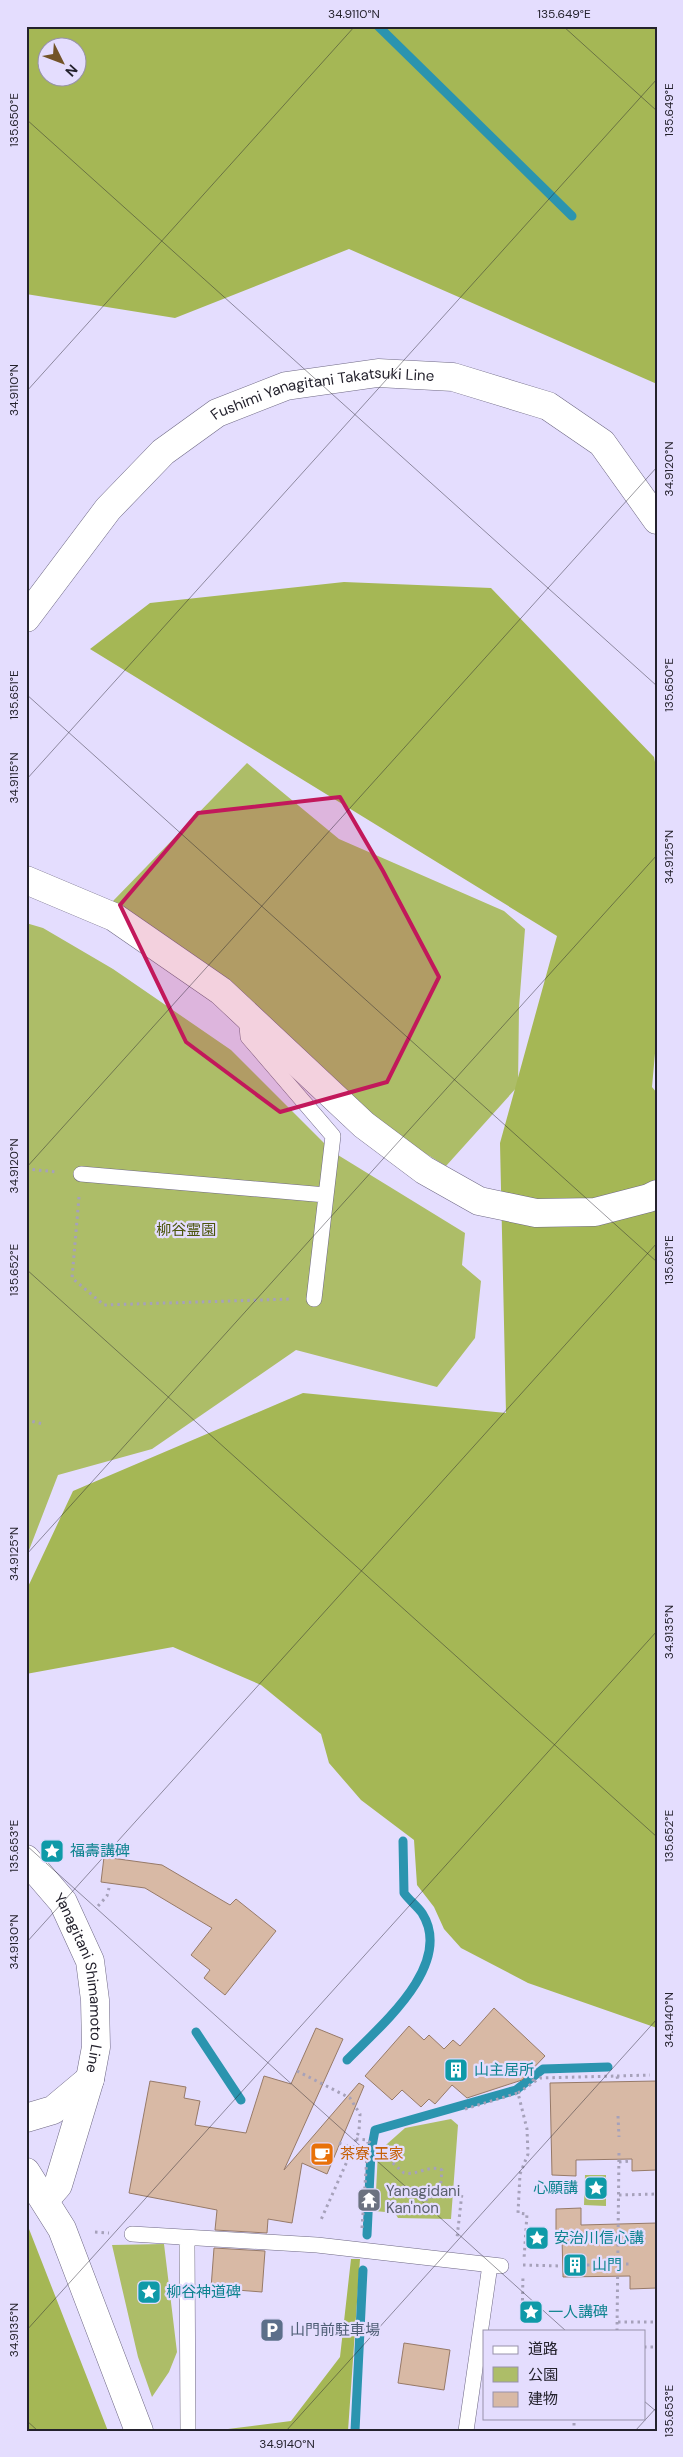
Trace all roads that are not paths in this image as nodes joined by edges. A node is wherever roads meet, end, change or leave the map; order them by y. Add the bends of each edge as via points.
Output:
1 (657, 520) edge
2 (26, 618) edge
3 (26, 880) edge
4 (246, 1015) junction
5 (81, 1174) road end
6 (657, 1194) edge
7 (326, 1195) junction
8 (314, 1299) road end
9 (26, 1860) edge
10 (90, 2080) junction
11 (26, 2118) edge
12 (26, 2172) edge
13 (46, 2200) junction
14 (132, 2234) dead end
15 (187, 2245) dead end
16 (484, 2330) edge
17 (483, 2337) edge
18 (139, 2431) edge
19 (188, 2431) edge
20 (466, 2431) edge

1 - 2 main road, Fushimi Yanagitani Takatsuki Line via 602,443 548,406 452,377 378,373 286,386 217,413 163,452 108,509
3 - 4 main road via 114,917 220,991
4 - 6 main road via 364,1124 424,1170 479,1201 536,1213 595,1212
4 - 7 lane via 248,1037 333,1136
5 - 7 lane
7 - 8 lane
9 - 10 main road, Yanagitani Shimamoto Line via 63,1902 90,1962 96,2047
10 - 11 main road via 53,2110
10 - 13 main road, Yanagitani Shimamoto Line via 58,2185
12 - 13 main road
13 - 18 main road via 62,2229
14 - 16 lane via 317,2245 496,2265
15 - 19 lane
17 - 20 lane

